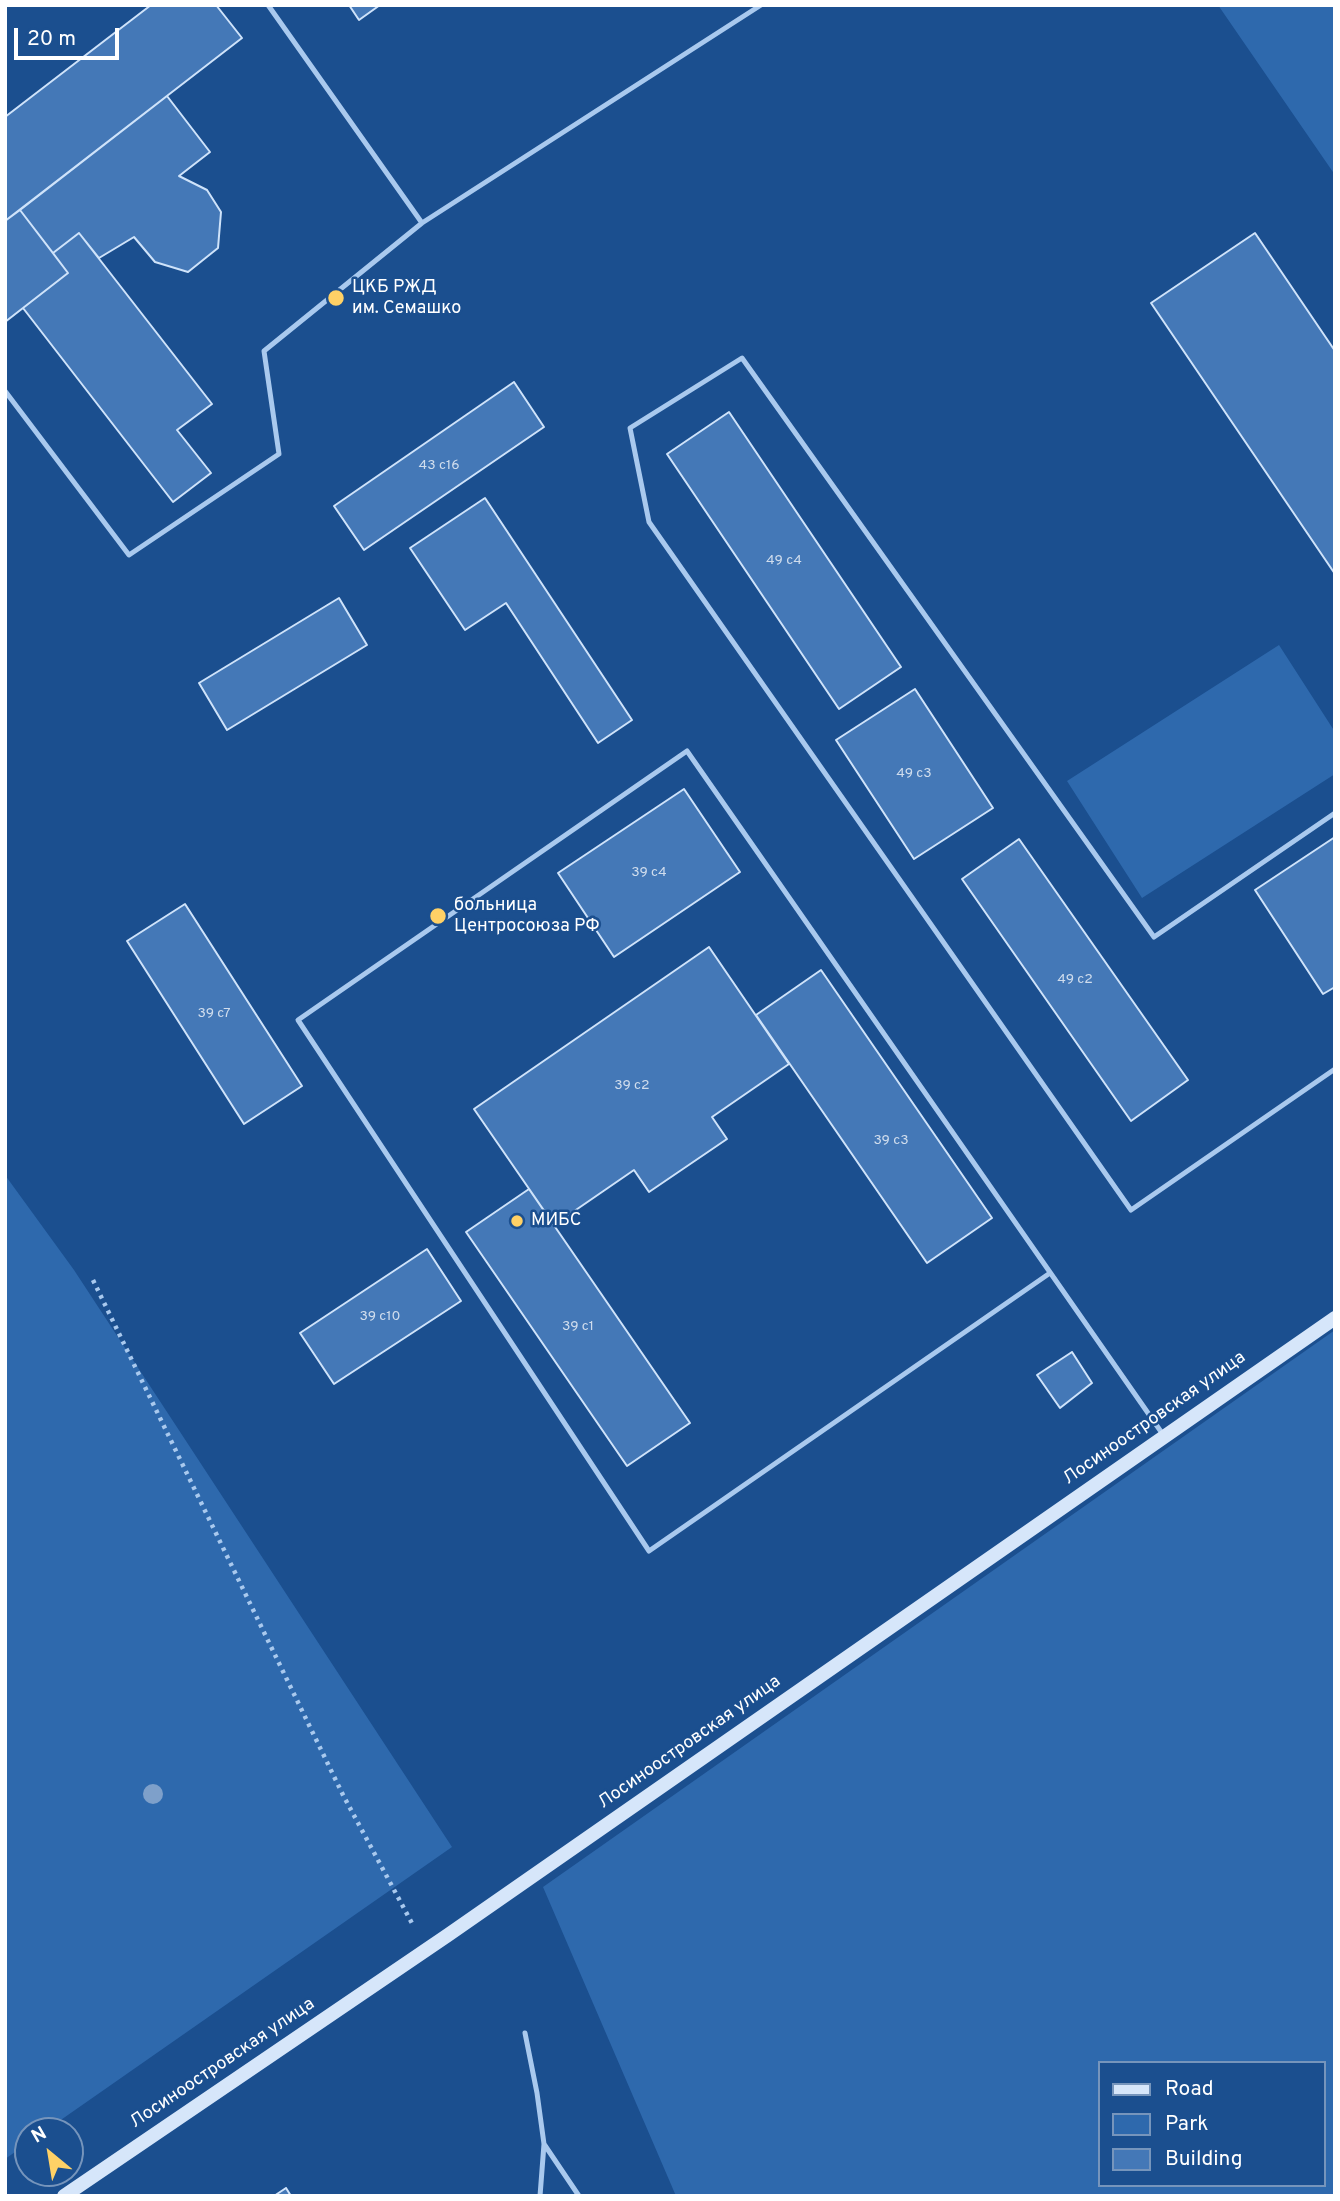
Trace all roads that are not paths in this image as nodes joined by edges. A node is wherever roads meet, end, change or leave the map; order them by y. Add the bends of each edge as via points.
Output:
1 (268, 5) edge
2 (761, 5) edge
3 (422, 223) junction
4 (5, 391) edge
5 (1335, 813) edge
6 (1335, 1069) edge
7 (1050, 1273) junction
8 (1335, 1318) edge
9 (1164, 1436) junction
10 (525, 2034) dead end
11 (544, 2144) junction
12 (64, 2196) edge
13 (540, 2196) edge
14 (579, 2196) edge

1 - 3 lane
2 - 3 lane
3 - 4 lane via 264,351 279,454 129,555
5 - 6 lane via 1154,937 742,358 630,428 649,522 1131,1210
7 - 7 lane via 687,751 298,1020 649,1551
7 - 9 lane
8 - 9 street, Лосиноостровская улица
9 - 12 street, Лосиноостровская улица
10 - 11 lane
11 - 13 lane
11 - 14 lane

